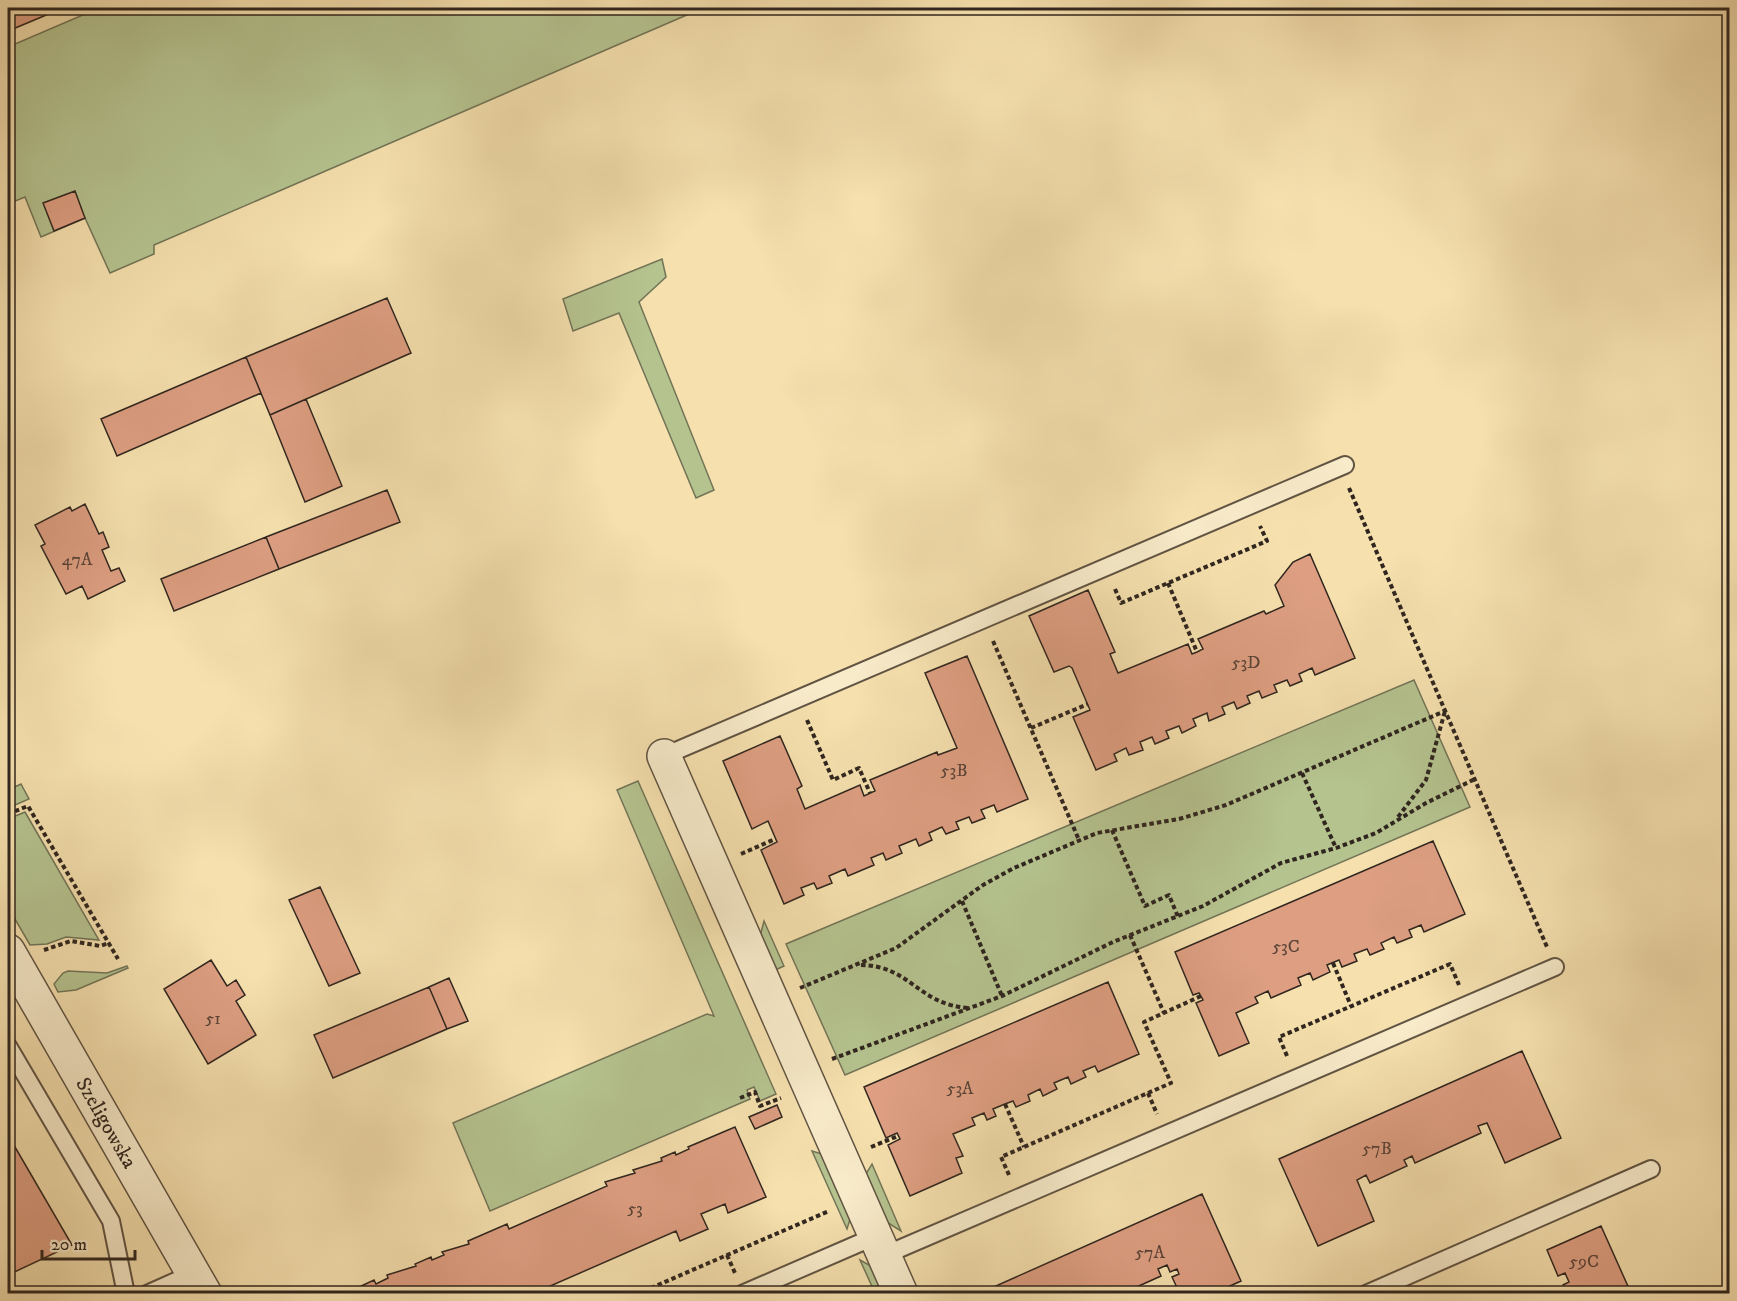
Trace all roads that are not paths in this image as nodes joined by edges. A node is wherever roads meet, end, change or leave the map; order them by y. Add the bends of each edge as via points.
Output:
1 (1343, 466) road end
2 (664, 756) joint
3 (21, 951) edge
4 (1555, 967) road end
5 (8, 1046) edge
6 (1651, 1169) dead end
7 (880, 1246) junction
8 (199, 1283) edge
9 (126, 1293) edge
10 (147, 1293) edge
11 (742, 1293) edge
12 (901, 1293) edge
13 (1366, 1293) edge

1 - 2 lane
2 - 7 street
3 - 8 street, Szeligowska
4 - 7 lane
5 - 9 lane via 111,1221
6 - 13 lane
7 - 11 lane
7 - 12 street
8 - 10 lane

